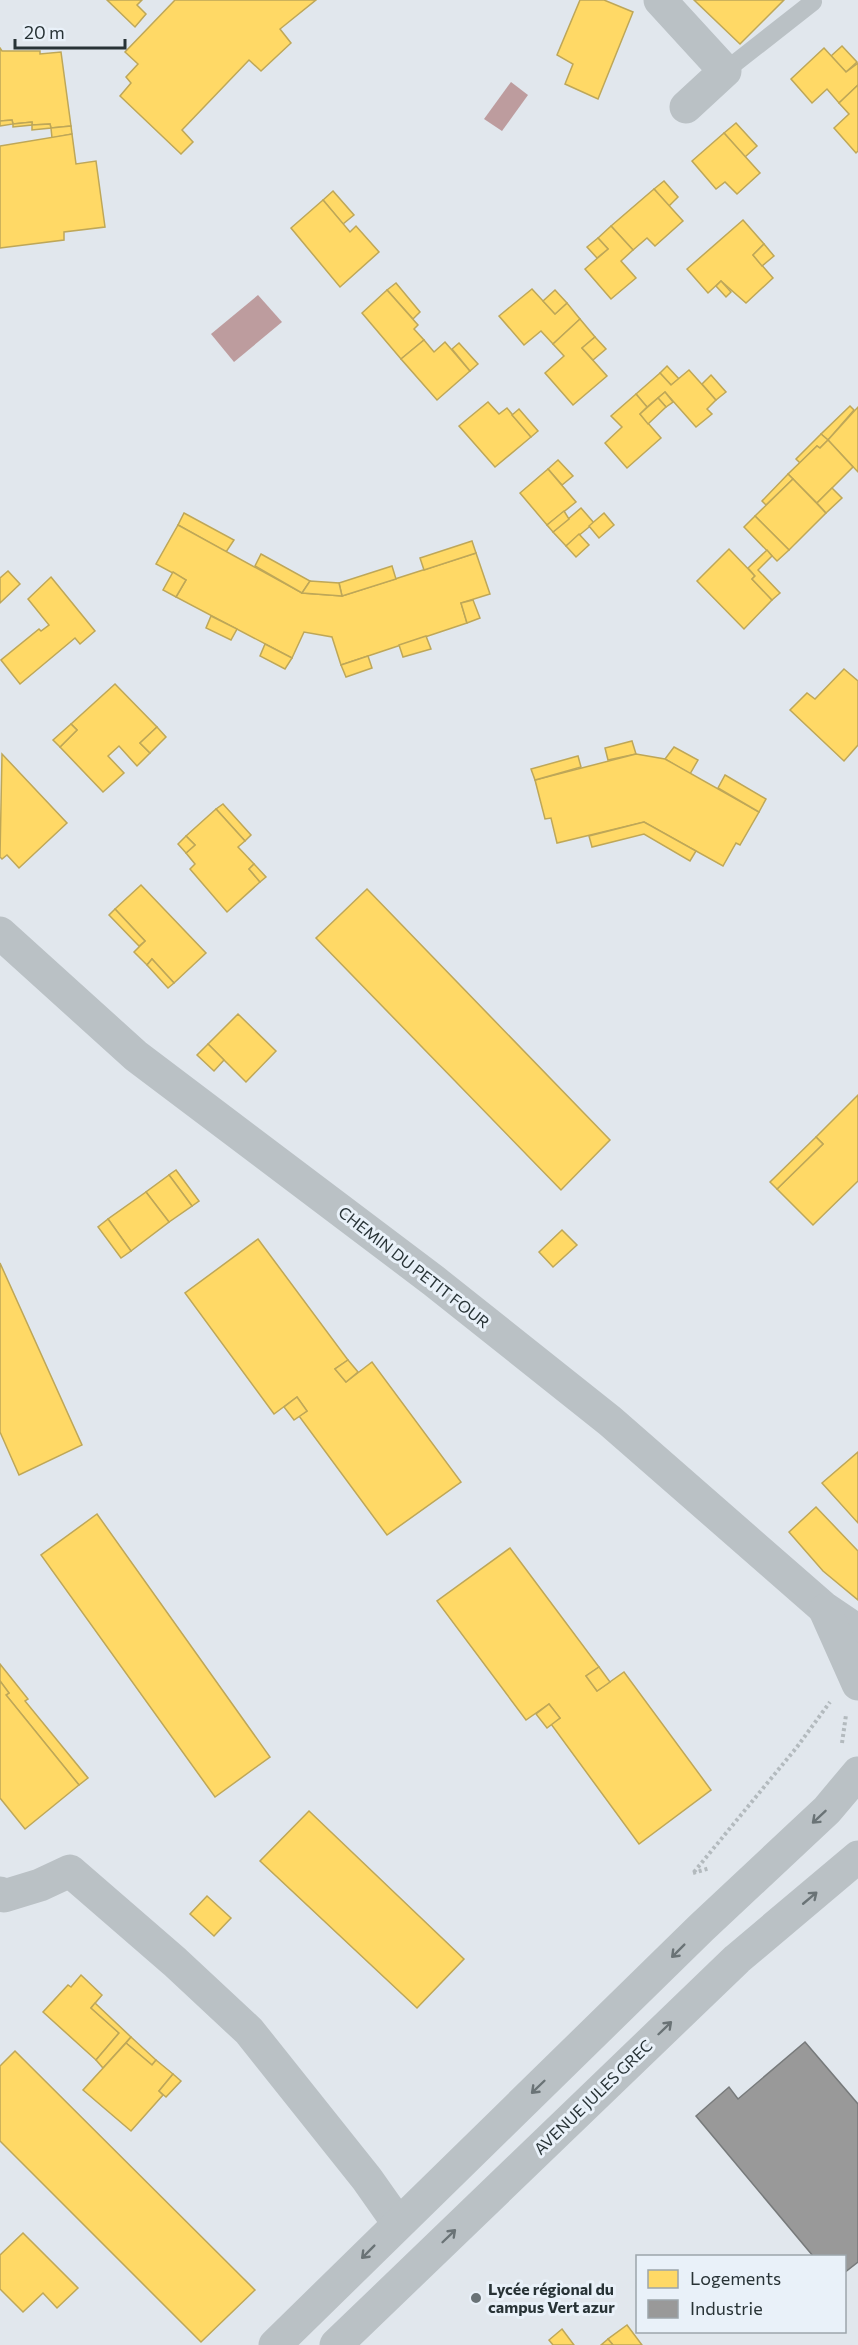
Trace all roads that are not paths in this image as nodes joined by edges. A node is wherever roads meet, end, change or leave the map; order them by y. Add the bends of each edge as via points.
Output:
1 (660, 0) edge
2 (813, 2) dead end
3 (724, 71) junction
4 (686, 107) dead end
5 (0, 933) edge
6 (824, 1608) junction
7 (858, 1631) edge
8 (847, 1690) edge
9 (858, 1773) edge
10 (858, 1857) edge
11 (0, 1893) edge
12 (398, 2223) junction
13 (275, 2345) edge
14 (336, 2345) edge

1 - 3 street
2 - 3 lane
3 - 4 street
5 - 6 street, CHEMIN DU PETIT FOUR via 136,1056 435,1281 610,1421
6 - 7 street, CHEMIN DU PETIT FOUR
6 - 8 street, CHEMIN DU PETIT FOUR
9 -> 12 street via 827,1810
14 -> 10 street, AVENUE JULES GREC via 737,1959
11 - 12 street via 4,1896 40,1885 70,1870 249,2031
12 -> 13 street

